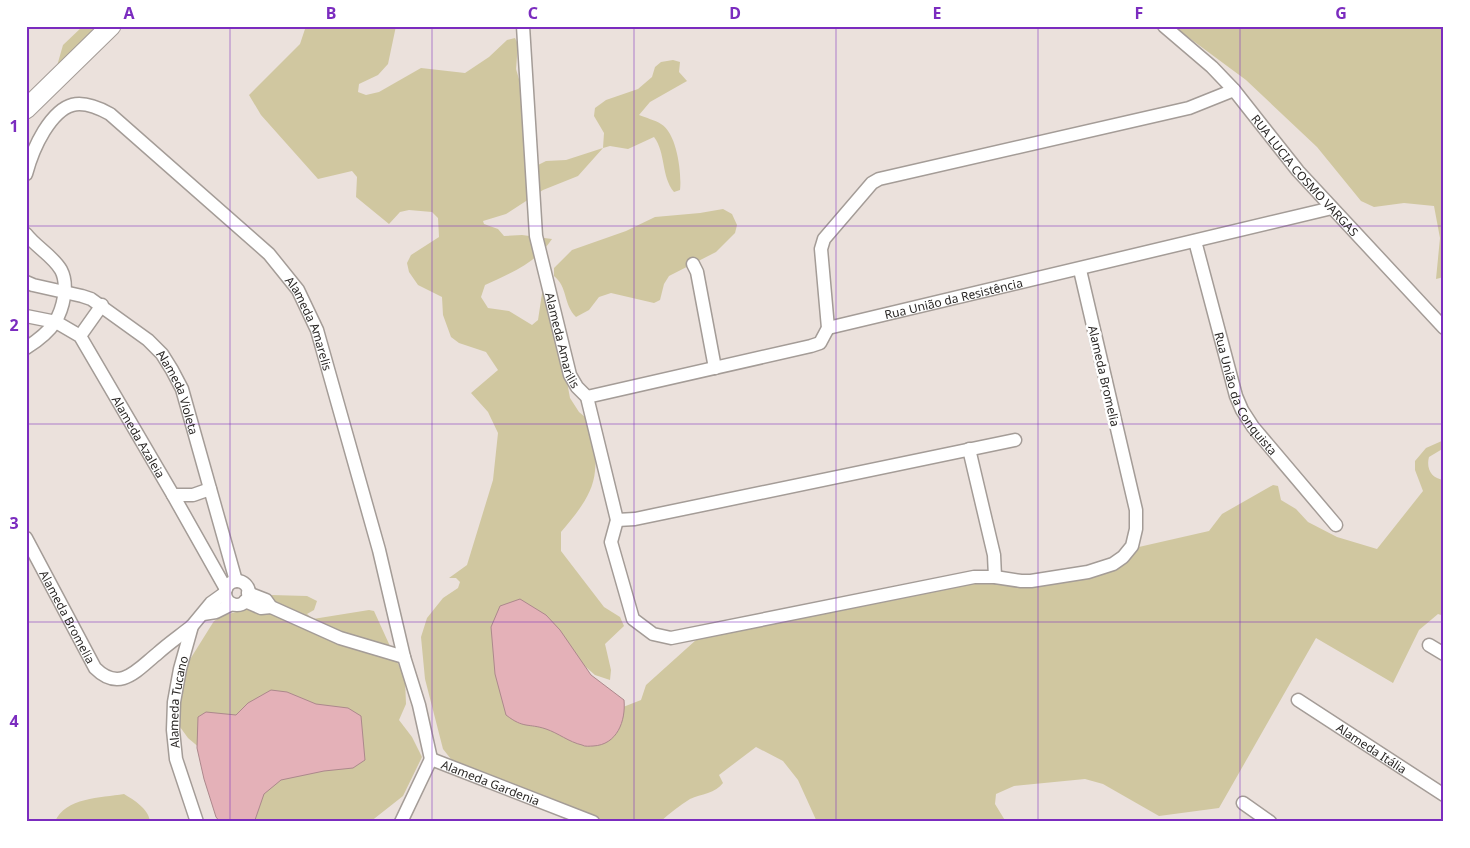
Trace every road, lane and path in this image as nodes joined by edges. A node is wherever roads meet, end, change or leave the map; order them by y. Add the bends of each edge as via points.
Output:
1 (111, 26) edge
2 (523, 26) edge
3 (1164, 26) edge
4 (1234, 90) junction
5 (26, 110) edge
6 (26, 174) edge
7 (1332, 208) junction
8 (26, 234) edge
9 (1194, 241) junction
10 (693, 264) dead end
11 (1080, 270) junction
12 (26, 282) edge
13 (65, 292) junction
14 (102, 305) junction
15 (26, 316) edge
16 (56, 322) junction
17 (828, 328) junction
18 (1444, 328) edge
19 (80, 336) junction
20 (26, 348) edge
21 (715, 368) junction
22 (588, 397) junction
23 (1016, 440) dead end
24 (969, 449) junction
25 (210, 489) junction
26 (173, 495) junction
27 (617, 520) junction
28 (1336, 525) dead end
29 (26, 538) edge
30 (995, 577) junction
31 (235, 594) junction
32 (192, 626) junction
33 (653, 634) joint
34 (1428, 645) dead end
35 (1444, 654) edge
36 (404, 657) junction
37 (1298, 700) dead end
38 (430, 759) junction
39 (1444, 795) edge
40 (1242, 803) dead end
41 (197, 822) edge
42 (401, 822) edge
43 (593, 822) edge
44 (1270, 822) edge

1 - 5 street
2 - 22 street, Alameda Amarilis via 536,236 570,375
3 - 4 street, RUA LUCIA COSMO VARGAS
4 - 7 street, RUA LUCIA COSMO VARGAS via 1298,171
4 - 17 street via 1189,108 872,183 824,239 821,248
6 - 36 street, Alameda Amarelis via 39,140 59,111 70,105 96,106 110,114 269,254 298,290 317,330 379,550
7 - 9 street
7 - 18 street, RUA LUCIA COSMO VARGAS
8 - 13 street via 60,270
9 - 11 street
9 - 28 street, Rua União da Conquista via 1242,410
10 - 21 street
11 - 17 street, Rua União da Resistência
11 - 30 street, Alameda Bromelia via 1136,510 1132,546 1113,564 1088,572 1031,581
12 - 13 street, Alameda Violeta
13 - 14 street, Alameda Violeta
13 - 16 street
14 - 19 street
14 - 25 street, Alameda Violeta via 148,340 172,370 182,389
15 - 16 street, Alameda Azaleia
16 - 19 street, Alameda Azaleia
16 - 20 street
17 - 21 street via 820,343
19 - 26 street, Alameda Azaleia
21 - 22 street
22 - 27 street, Alameda Amarilis
23 - 24 street
24 - 27 street via 636,519
24 - 30 street via 994,555
25 - 26 street
25 - 31 street, Alameda Violeta
26 - 31 street, Alameda Azaleia
27 - 33 street, Alameda Amarilis via 611,542 633,619
29 - 32 street, Alameda Bromelia via 95,668 111,679 134,674
30 - 33 street, Alameda Bromelia via 974,578 670,638
31 - 32 street, Alameda Tucano via 211,603
31 - 36 street via 266,600 271,607 340,638
32 - 41 street, Alameda Tucano via 180,669 173,730 176,759
34 - 35 street
36 - 38 street, Alameda Gardenia via 419,705
37 - 39 street, Alameda Itália
38 - 42 street
38 - 43 street, Alameda Gardenia
40 - 44 street

